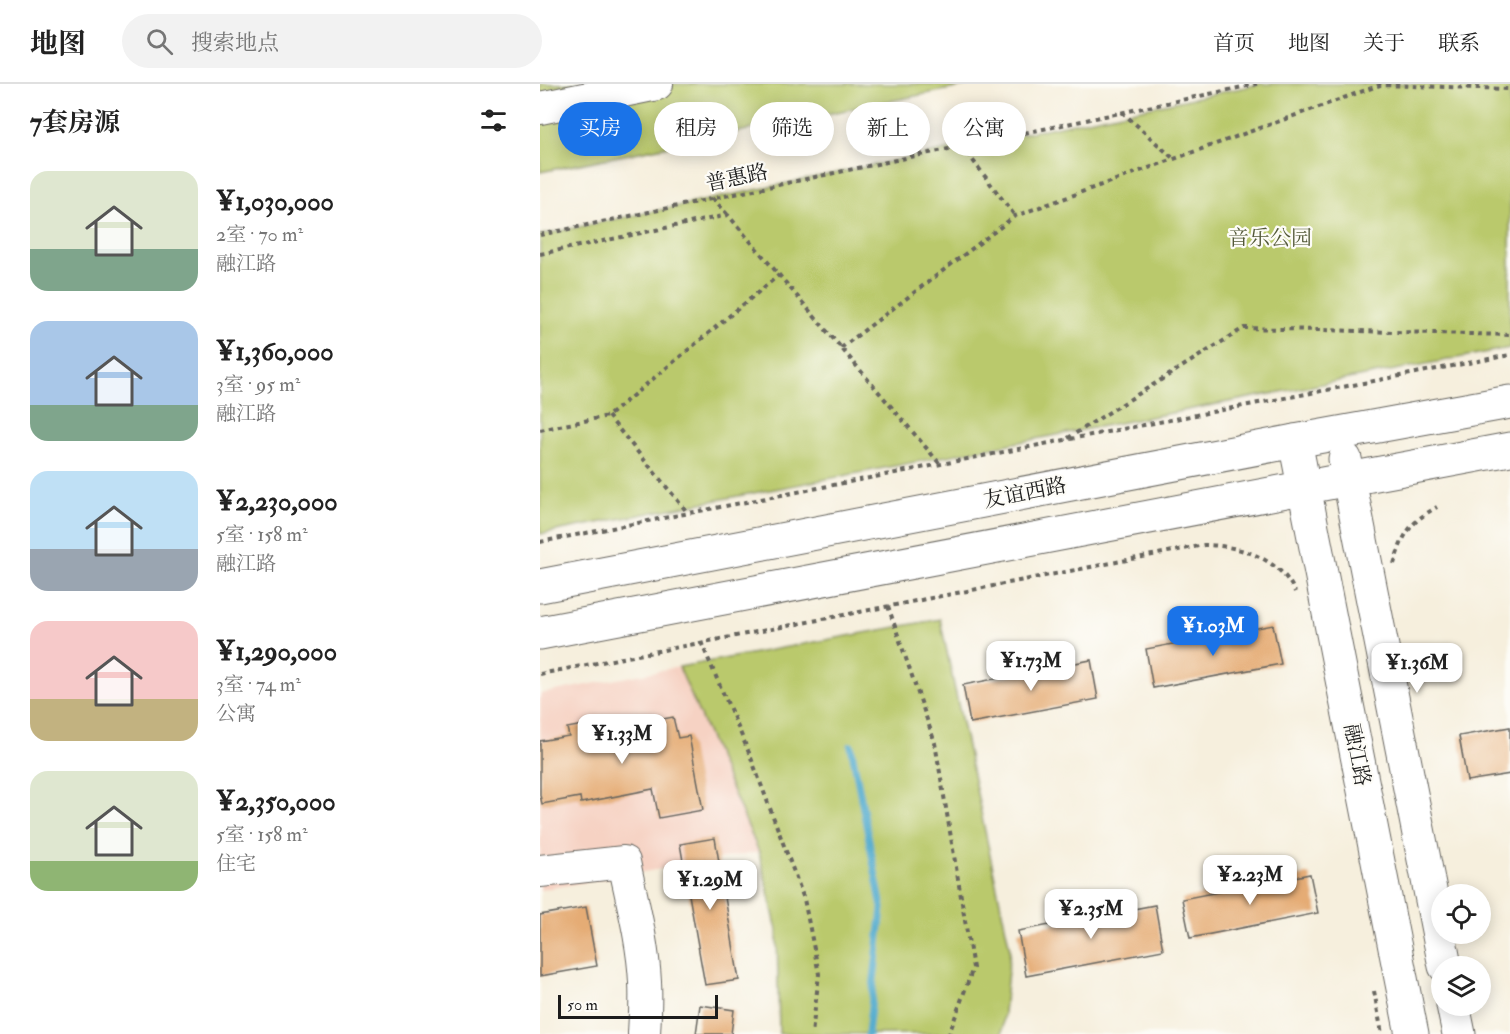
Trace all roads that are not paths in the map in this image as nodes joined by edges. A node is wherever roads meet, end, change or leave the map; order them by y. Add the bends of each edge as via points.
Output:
1 (657, 84) edge
2 (540, 108) edge
3 (1510, 402) edge
4 (1339, 433) junction
5 (1295, 441) junction
6 (1510, 449) edge
7 (1349, 479) junction
8 (1305, 488) junction
9 (540, 586) edge
10 (540, 633) edge
11 (540, 871) edge
12 (1443, 956) edge
13 (1455, 1016) edge
14 (644, 1034) edge
15 (1412, 1034) edge
16 (1459, 1034) edge

1 - 2 street
3 - 4 main road, 友谊西路
4 - 5 main road, 友谊西路
4 - 7 main road
5 - 8 main road, 融江路
5 - 9 main road, 友谊西路
6 - 7 main road
7 - 8 main road
7 - 12 main road
8 - 10 main road
8 - 15 main road, 融江路
11 - 14 street via 624,861 643,956
13 - 16 main road

